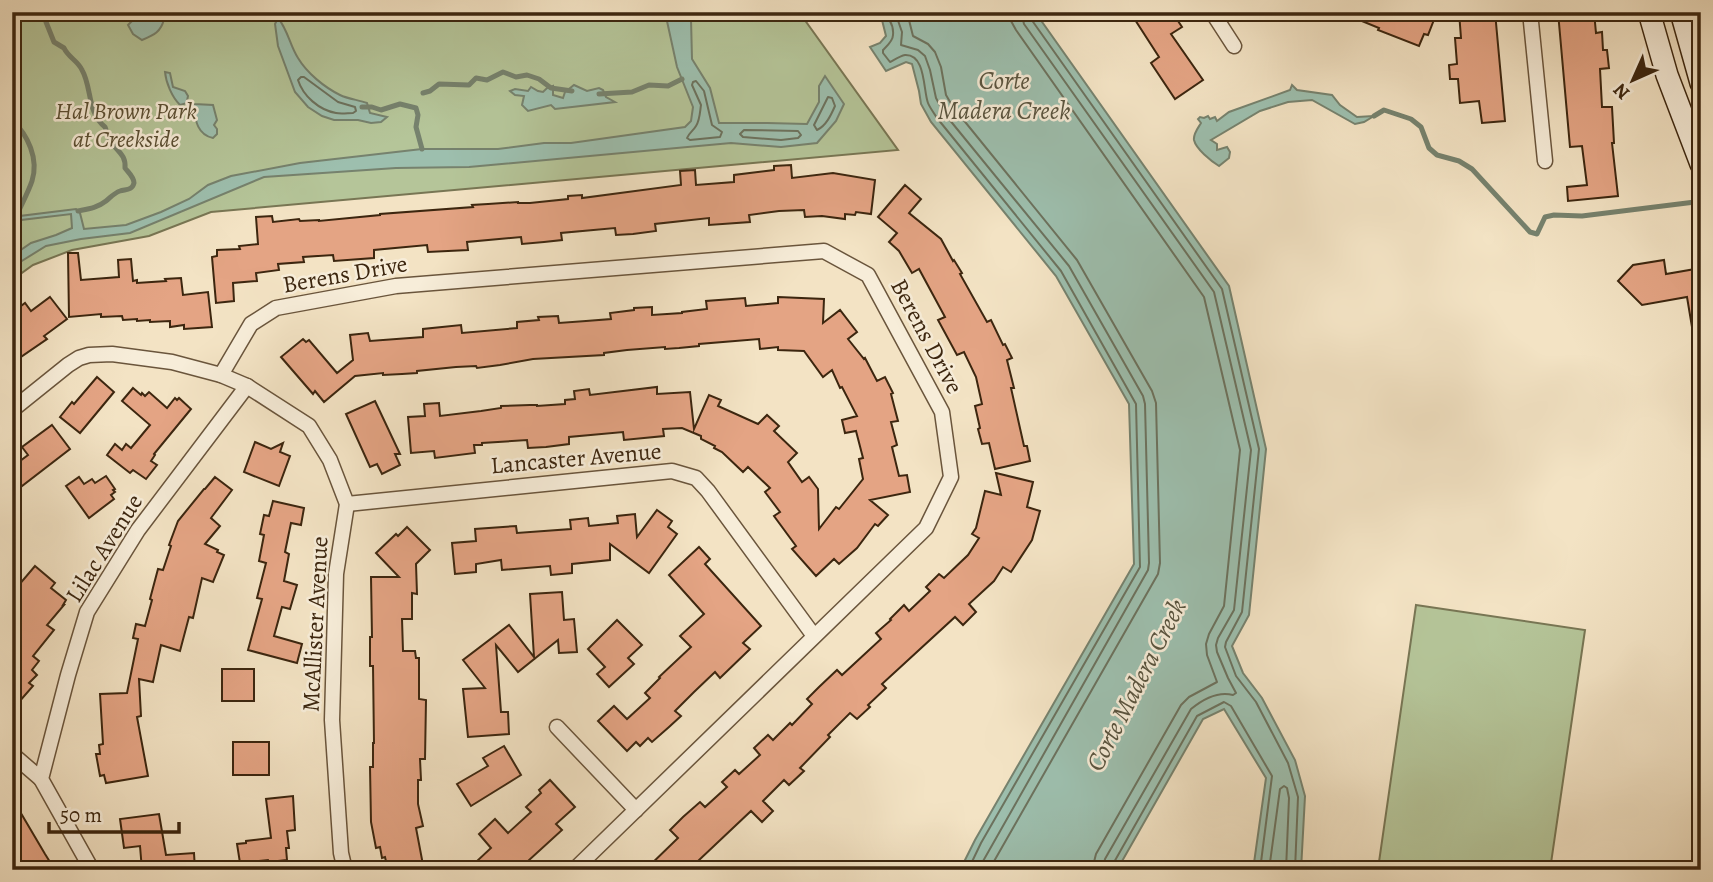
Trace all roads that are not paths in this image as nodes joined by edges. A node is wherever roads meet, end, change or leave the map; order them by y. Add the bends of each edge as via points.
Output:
1 (1212, 12) edge
2 (1530, 12) edge
3 (1649, 12) edge
4 (1681, 12) edge
5 (1234, 46) dead end
6 (1663, 59) junction
7 (1701, 83) edge
8 (1701, 125) edge
9 (1545, 161) dead end
10 (1701, 164) edge
11 (221, 375) junction
12 (247, 386) junction
13 (12, 410) edge
14 (347, 504) junction
15 (814, 636) junction
16 (557, 727) dead end
17 (12, 754) edge
18 (41, 779) junction
19 (636, 810) junction
20 (92, 870) edge
21 (345, 870) edge
22 (574, 870) edge

1 - 5 street
2 - 9 street
3 - 6 main road
4 - 7 main road
6 - 8 main road
6 - 10 main road
11 - 12 street, McAllister Avenue
11 - 13 street, McAllister Avenue via 172,362 89,355 68,365
11 - 15 street, Berens Drive via 251,324 276,308 396,286 824,251 868,275 942,412 951,477 926,527
12 - 14 street, McAllister Avenue via 309,426 330,460
12 - 18 street, Lilac Avenue via 138,530 87,612
14 - 15 street, Lancaster Avenue via 673,471 696,478 708,491
14 - 21 street, McAllister Avenue via 336,575 332,720
15 - 19 street, Berens Drive
16 - 19 street
17 - 18 street
18 - 20 street
19 - 22 street, Berens Drive

